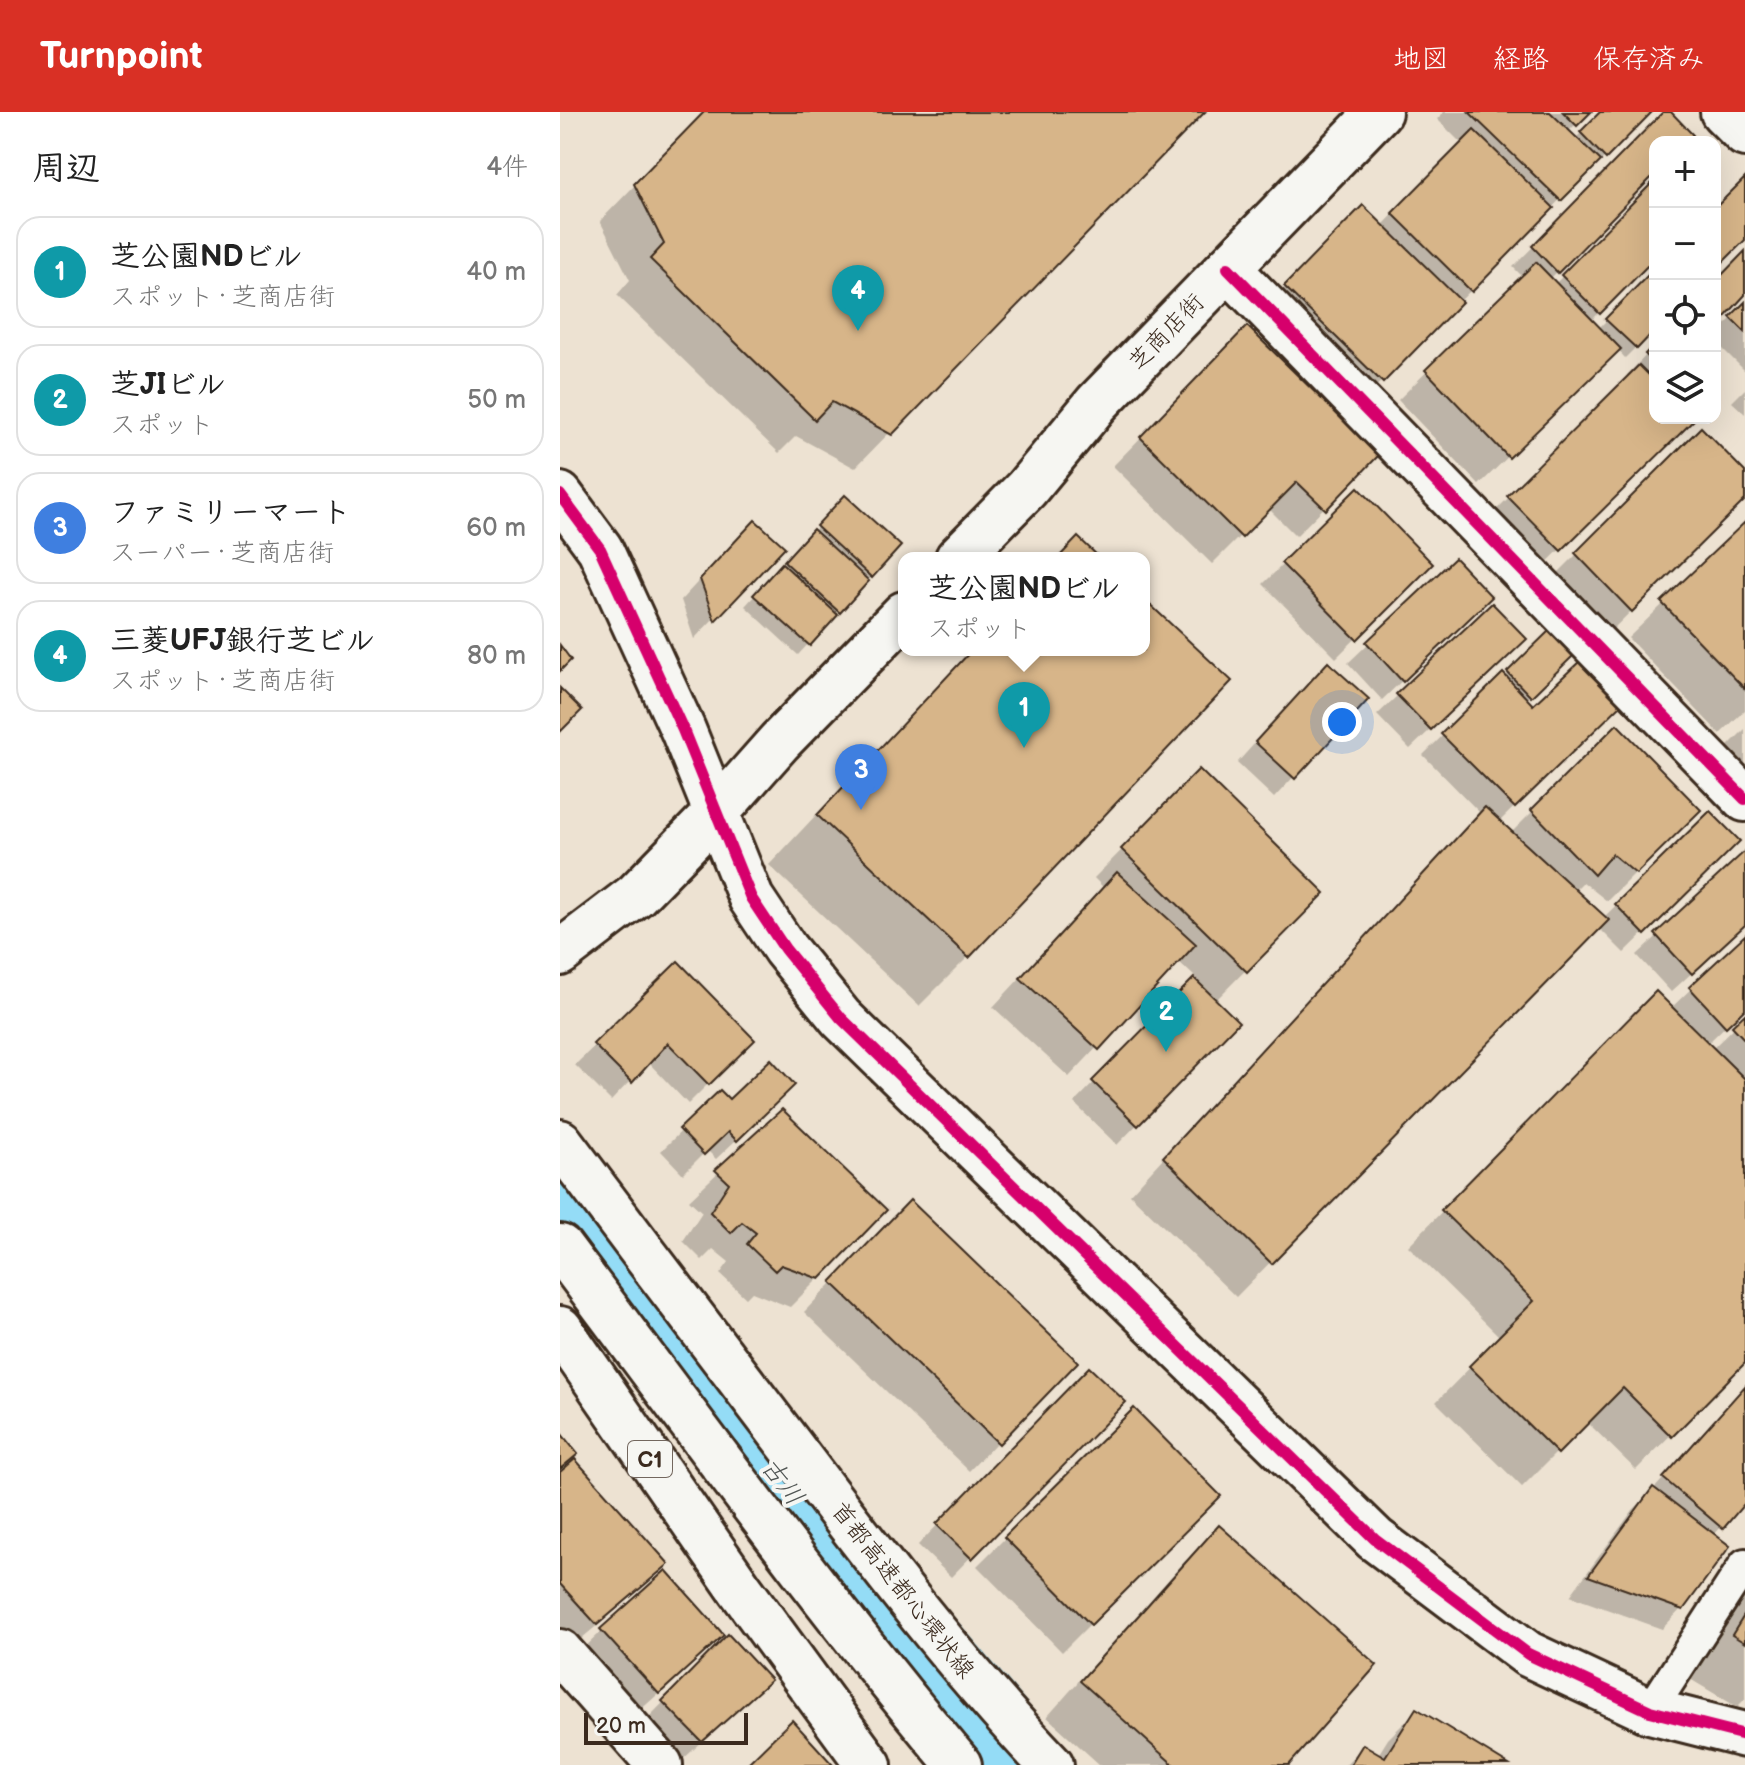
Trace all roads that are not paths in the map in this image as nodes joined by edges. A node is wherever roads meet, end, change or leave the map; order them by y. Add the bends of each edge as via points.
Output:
1 (1379, 112) edge
2 (1723, 112) edge
3 (1745, 134) edge
4 (1228, 268) junction
5 (560, 495) edge
6 (964, 552) edge
7 (898, 620) edge
8 (1745, 799) edge
9 (717, 812) junction
10 (560, 953) edge
11 (560, 1142) edge
12 (560, 1247) edge
13 (560, 1329) edge
14 (1745, 1564) edge
15 (560, 1652) edge
16 (1650, 1711) junction
17 (1745, 1735) edge
18 (660, 1765) edge
19 (869, 1765) edge
20 (959, 1765) edge
21 (1051, 1765) edge

1 - 4 main road, 芝商店街
2 - 3 main road
4 - 6 main road, 芝商店街 via 1097,403 1026,489
4 - 8 main road
5 - 9 main road via 600,549
7 - 9 main road
9 - 10 main road via 636,895
9 - 16 main road via 751,898 841,1018 1375,1539 1528,1654
11 - 21 main road, 首都高速都心環状線 via 884,1570
12 - 20 main road, C1 via 833,1610
13 - 19 main road, C1
14 - 16 lane
15 - 18 main road
16 - 17 main road

